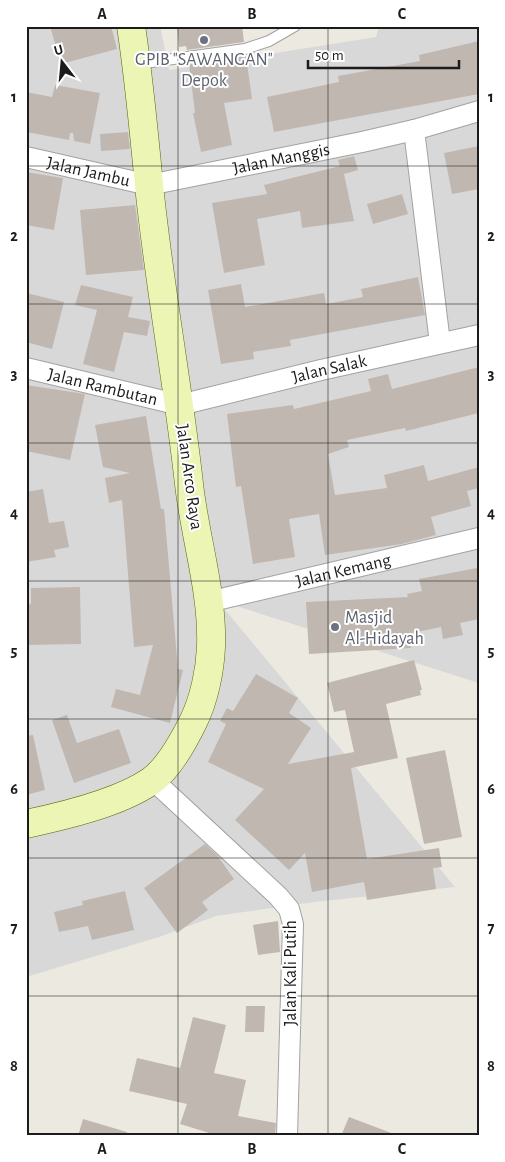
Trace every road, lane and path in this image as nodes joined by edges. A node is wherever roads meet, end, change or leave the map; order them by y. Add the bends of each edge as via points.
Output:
1 (131, 26) edge
2 (295, 26) edge
3 (137, 64) junction
4 (479, 111) edge
5 (414, 130) junction
6 (26, 157) edge
7 (149, 185) junction
8 (479, 335) edge
9 (440, 343) junction
10 (26, 368) edge
11 (180, 405) junction
12 (479, 538) edge
13 (208, 602) junction
14 (152, 780) junction
15 (26, 824) edge
16 (287, 1136) edge

1 - 3 main road, Jalan Arco Raya
2 - 3 lane via 269,41 245,48
3 - 7 main road, Jalan Arco Raya
4 - 5 street, Jalan Manggis
5 - 7 street, Jalan Manggis
5 - 9 street
6 - 7 street, Jalan Jambu
7 - 11 main road, Jalan Arco Raya
8 - 9 street, Jalan Salak
9 - 11 street, Jalan Salak
10 - 11 street, Jalan Rambutan
11 - 13 main road, Jalan Arco Raya
12 - 13 street, Jalan Kemang
13 - 14 main road, Jalan Arco Raya via 211,646 203,695 194,720 174,755
14 - 15 main road, Jalan Arco Raya via 86,809
14 - 16 street, Jalan Kali Putih via 289,909 293,924

